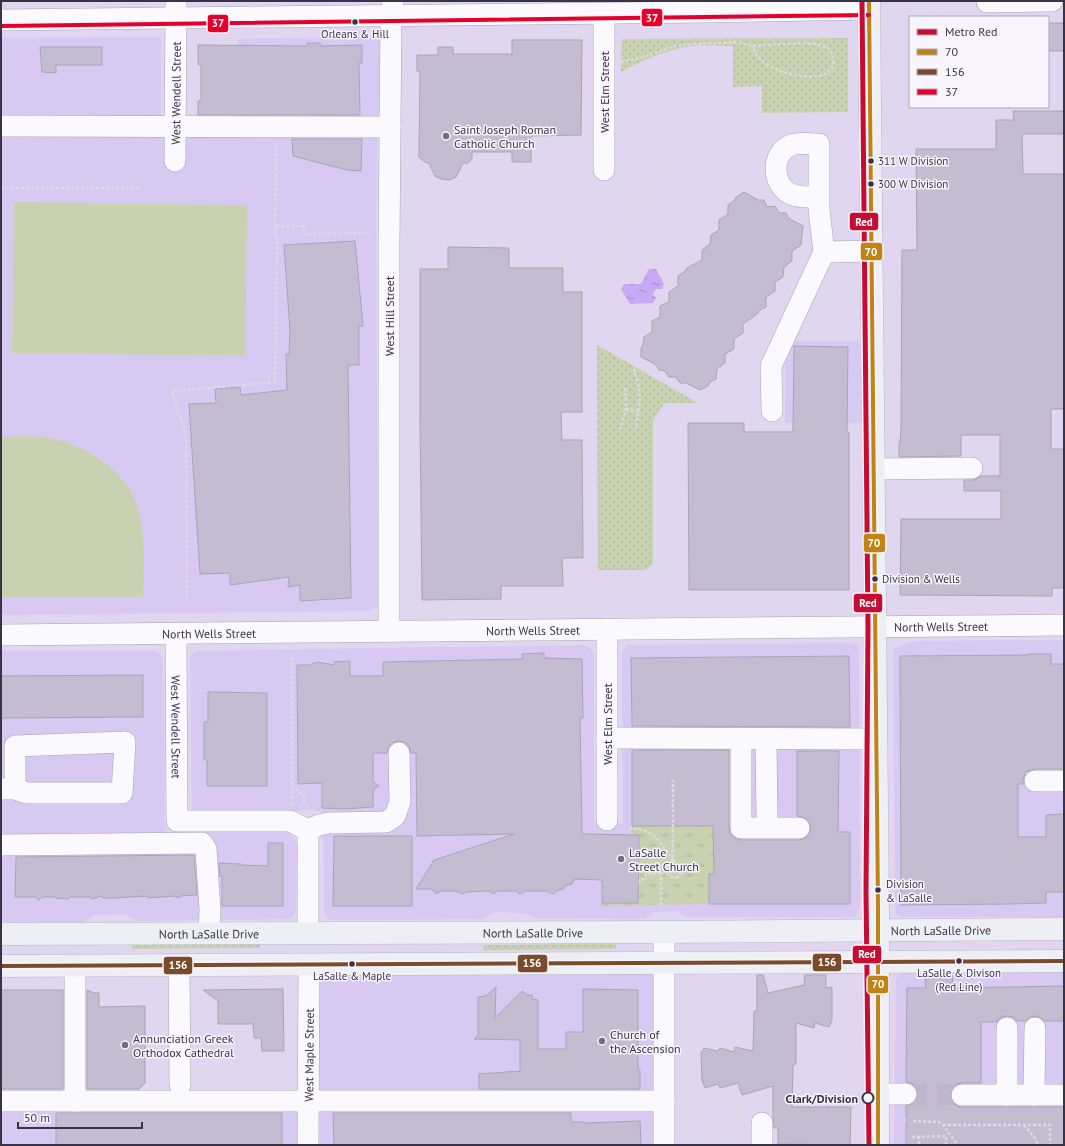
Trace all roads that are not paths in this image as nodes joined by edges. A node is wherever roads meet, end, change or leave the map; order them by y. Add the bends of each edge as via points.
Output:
1 (1052, 1) edge
2 (986, 2) edge
3 (869, 5) edge
4 (392, 8) edge
5 (176, 10) edge
6 (604, 14) junction
7 (1, 20) edge
8 (1, 126) edge
9 (175, 126) junction
10 (390, 127) junction
11 (175, 161) dead end
12 (604, 170) dead end
13 (819, 197) dead end
14 (824, 252) junction
15 (872, 252) junction
16 (772, 411) dead end
17 (972, 468) dead end
18 (874, 469) junction
19 (1064, 625) edge
20 (875, 626) junction
21 (607, 629) junction
22 (389, 631) junction
23 (176, 633) junction
24 (1, 635) edge
25 (607, 738) junction
26 (741, 738) junction
27 (766, 739) junction
28 (876, 739) junction
29 (399, 753) dead end
30 (1035, 781) dead end
31 (1064, 781) edge
32 (8, 789) edge
33 (767, 817) dead end
34 (607, 820) dead end
35 (799, 828) dead end
36 (308, 830) junction
37 (1, 845) edge
38 (1064, 928) edge
39 (878, 930) junction
40 (664, 932) junction
41 (209, 933) junction
42 (308, 933) junction
43 (1, 934) edge
44 (1064, 961) edge
45 (664, 963) junction
46 (878, 963) junction
47 (309, 965) junction
48 (1, 966) edge
49 (75, 966) junction
50 (179, 966) junction
51 (1007, 1028) dead end
52 (1035, 1028) dead end
53 (180, 1085) dead end
54 (878, 1094) junction
55 (906, 1094) tunnel mouth
56 (962, 1095) tunnel mouth
57 (1007, 1095) junction
58 (1034, 1095) junction
59 (1064, 1095) edge
60 (1, 1101) edge
61 (75, 1101) junction
62 (308, 1101) junction
63 (664, 1101) junction
64 (762, 1123) dead end
65 (308, 1145) edge
66 (664, 1145) edge
67 (762, 1145) edge
68 (878, 1145) edge

1 - 2 street
3 - 6 street
3 - 15 main road
4 - 5 street
4 - 6 street
4 - 10 street, West Hill Street
5 - 7 street
5 - 9 street, West Wendell Street
6 - 12 street, West Elm Street
8 - 9 street
9 - 10 street
9 - 11 street, West Wendell Street
10 - 22 street, West Hill Street
13 - 14 street
14 - 15 street
14 - 16 street via 771,366
15 - 18 main road
17 - 18 street
18 - 20 main road
19 - 20 street, North Wells Street
20 - 21 street, North Wells Street
20 - 28 main road
21 - 22 street, North Wells Street
21 - 25 street, West Elm Street
22 - 23 street, North Wells Street
23 - 24 street, North Wells Street
23 - 36 street, West Wendell Street via 177,821 290,821
25 - 26 street
25 - 34 street, West Elm Street
26 - 27 street
26 - 35 street via 741,828
27 - 28 street
27 - 33 street
28 - 39 main road
29 - 36 street via 400,802 395,816 386,822 329,823
30 - 31 street
32 - 32 street via 27,793 122,792 125,742 15,746
36 - 42 street
37 - 41 street via 202,843 206,849
38 - 39 main road, North LaSalle Drive
39 - 40 main road, North LaSalle Drive
39 - 46 main road
40 - 42 main road, North LaSalle Drive
40 - 45 street
41 - 42 main road, North LaSalle Drive
41 - 43 main road, North LaSalle Drive
42 - 47 main road
44 - 46 main road
45 - 46 main road
45 - 47 main road
45 - 63 street
46 - 54 main road
47 - 50 main road
47 - 62 street, West Maple Street
48 - 49 main road
49 - 50 main road
49 - 61 street
50 - 53 street
51 - 57 street
52 - 58 street
54 - 55 street
54 - 68 main road
56 - 57 street
57 - 58 street
58 - 59 street
60 - 61 street
61 - 62 street
62 - 63 street
62 - 65 street, West Maple Street
63 - 66 street
64 - 67 street

